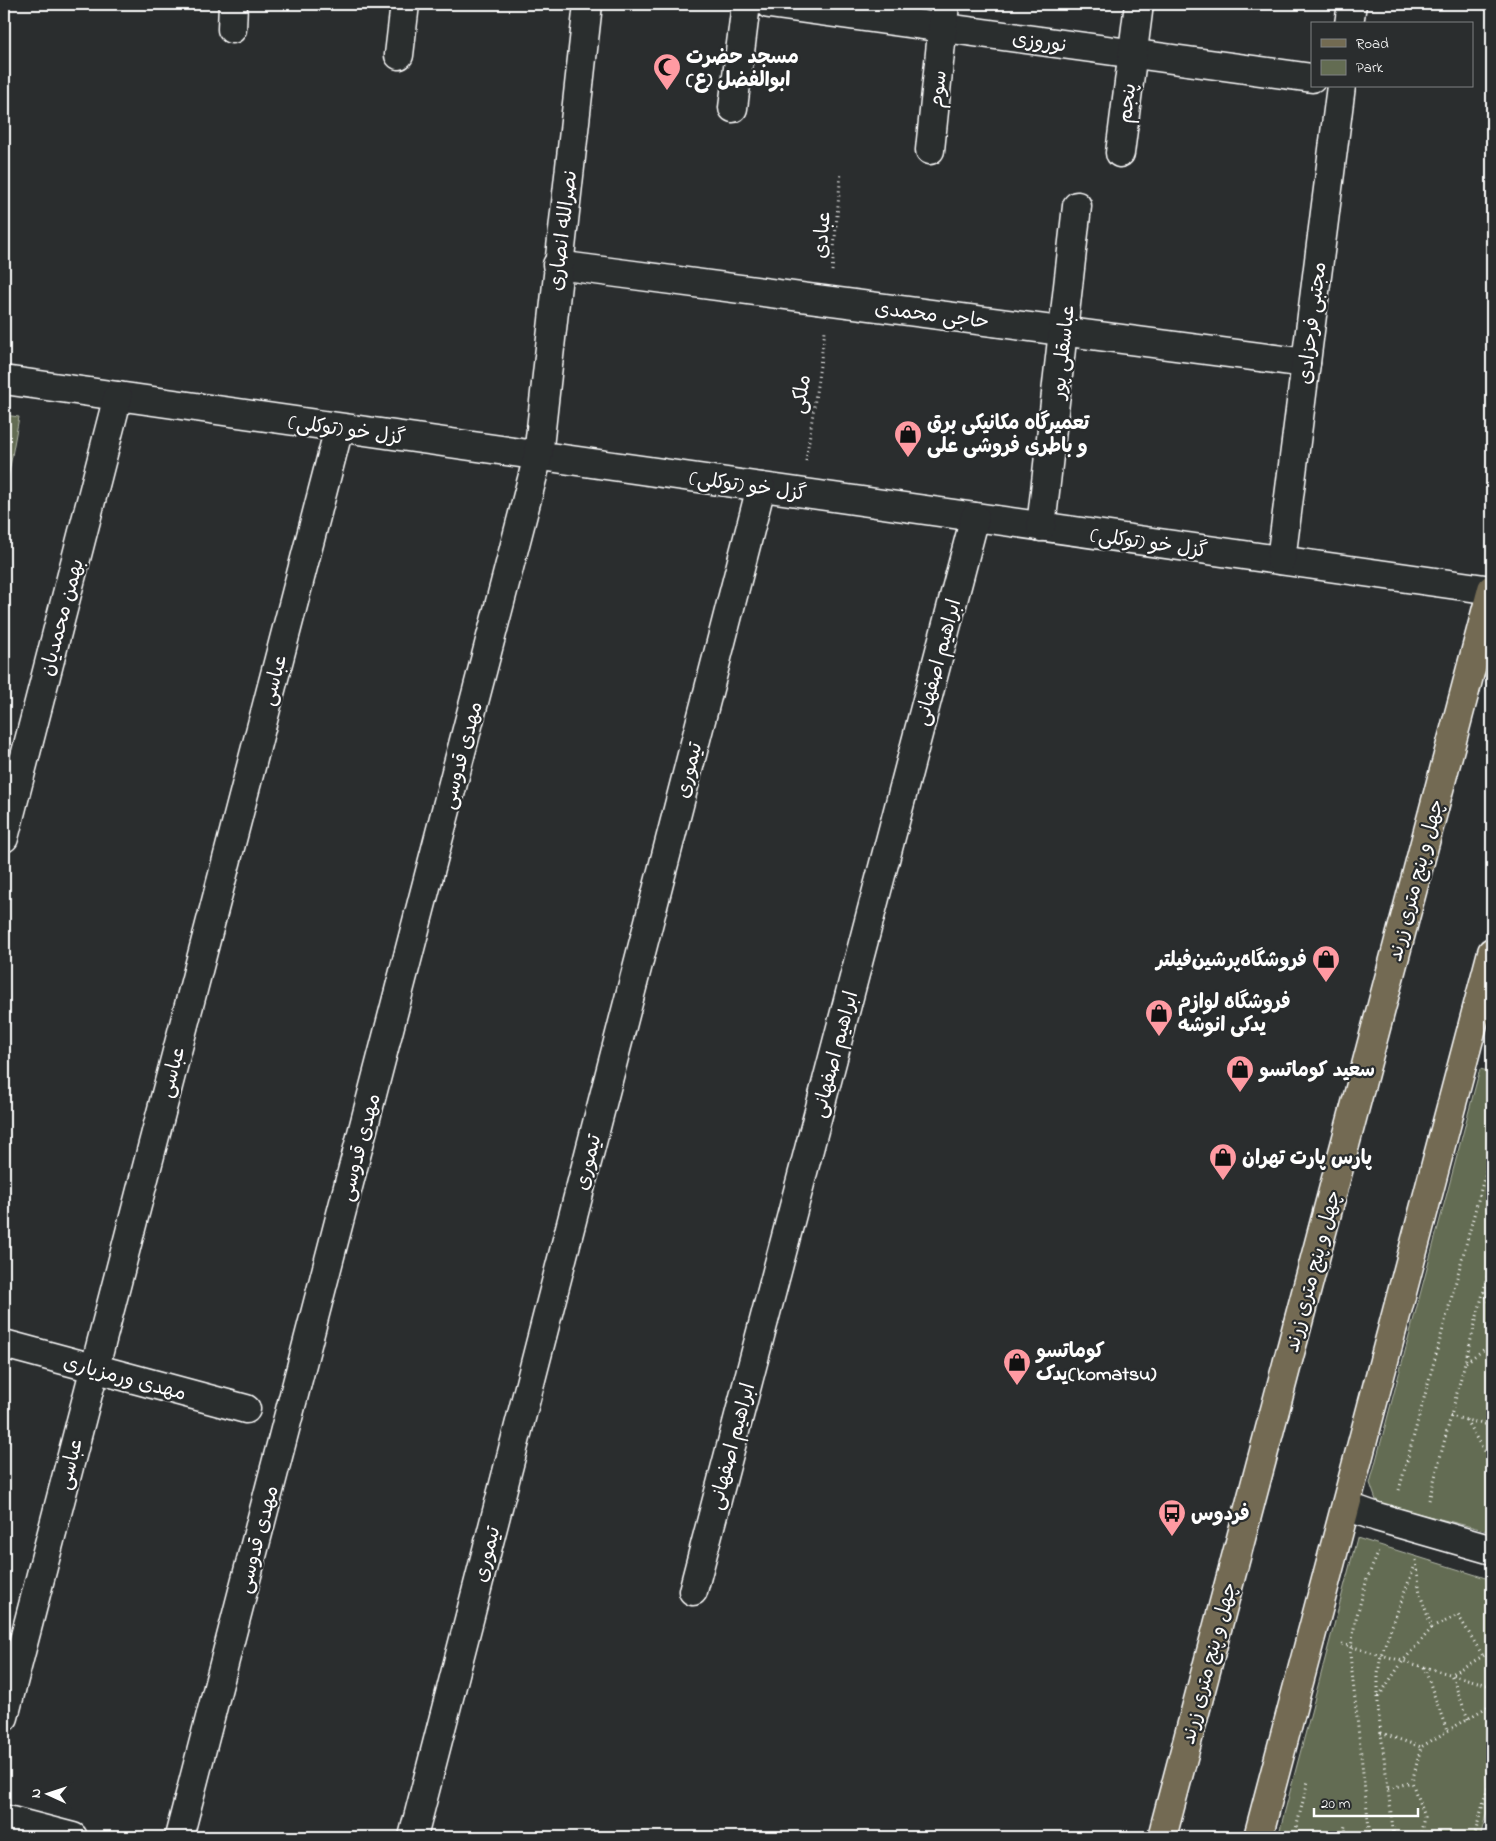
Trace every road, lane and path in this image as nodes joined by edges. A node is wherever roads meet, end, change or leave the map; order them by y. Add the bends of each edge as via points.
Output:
1 (406, 4) edge
2 (588, 4) edge
3 (746, 4) edge
4 (768, 4) edge
5 (1139, 4) edge
6 (1352, 4) edge
7 (944, 16) edge
8 (1349, 22) edge
9 (1133, 54) junction
10 (399, 55) dead end
11 (1311, 78) edge
12 (1341, 88) edge
13 (733, 108) dead end
14 (930, 150) dead end
15 (1120, 153) dead end
16 (841, 172) dead end
17 (1077, 206) dead end
18 (557, 265) junction
19 (830, 301) junction
20 (1065, 331) junction
21 (1306, 363) junction
22 (4, 380) edge
23 (118, 396) junction
24 (339, 428) junction
25 (538, 456) junction
26 (761, 487) junction
27 (801, 493) junction
28 (975, 517) junction
29 (1041, 527) junction
30 (1281, 560) junction
31 (1492, 590) edge
32 (4, 838) edge
33 (1492, 952) edge
34 (1492, 1259) edge
35 (1492, 1278) edge
36 (1487, 1280) junction
37 (1484, 1291) junction
38 (1492, 1306) edge
39 (4, 1344) edge
40 (1492, 1344) edge
41 (1465, 1362) junction
42 (94, 1368) junction
43 (246, 1409) dead end
44 (1450, 1416) junction
45 (1466, 1420) junction
46 (1492, 1426) edge
47 (1492, 1462) edge
48 (1346, 1506) junction
49 (1423, 1530) junction
50 (1492, 1550) edge
51 (1416, 1563) junction
52 (693, 1591) dead end
53 (1432, 1628) junction
54 (1342, 1644) dead end
55 (1492, 1651) edge
56 (1381, 1655) junction
57 (1483, 1656) junction
58 (1403, 1661) junction
59 (1424, 1667) junction
60 (1451, 1674) junction
61 (1492, 1686) edge
62 (1378, 1698) junction
63 (1492, 1704) edge
64 (4, 1717) edge
65 (1468, 1719) junction
66 (1447, 1731) junction
67 (1381, 1732) junction
68 (1421, 1747) junction
69 (1492, 1770) edge
70 (1412, 1782) junction
71 (1388, 1789) junction
72 (4, 1819) edge
73 (73, 1837) edge
74 (179, 1837) edge
75 (413, 1837) edge
76 (1162, 1837) edge
77 (1258, 1837) edge
78 (1342, 1837) edge
79 (1346, 1837) edge
80 (1394, 1837) edge
81 (1420, 1837) edge
82 (1474, 1837) edge

1 - 10 street
2 - 18 street, نصرالله انصاری
3 - 13 street
4 - 7 street, نوروزی
5 - 9 street, پنجم
6 - 8 street
7 - 9 street, نوروزی
7 - 14 street, سوم
9 - 11 street, نوروزی
9 - 15 street, پنجم
12 - 21 street, مجتبی فرحزادی
16 - 19 path, عبادی
17 - 20 street, عباسقلی پور
18 - 19 street, حاجی محمدی
18 - 25 street, نصرالله انصاری
19 - 20 street, حاجی محمدی
19 - 27 path, ملکی
20 - 21 street, حاجی محمدی
20 - 29 street, عباسقلی پور
21 - 30 street, مجتبی فرحزادی
22 - 23 street, گزل خو (توکلی)
23 - 24 street, گزل خو (توکلی)
23 - 32 street, بهمن محمدیان
24 - 25 street, گزل خو (توکلی)
24 - 42 street, عباسی
25 - 26 street, گزل خو (توکلی)
25 - 74 street, مهدی قدوسی
26 - 27 street, گزل خو (توکلی)
26 - 75 street, تیموری
27 - 28 street, گزل خو (توکلی)
28 - 29 street, گزل خو (توکلی)
28 - 52 street, ابراهیم اصفهانی
29 - 30 street, گزل خو (توکلی)
30 - 31 street, گزل خو (توکلی)
31 - 76 main road, چهل و پنج متری زرند
33 - 48 main road
34 - 36 path
35 - 36 path
36 - 37 path
37 - 38 path
37 - 41 path
39 - 42 street, مهدی ورمزیاری
40 - 41 path
41 - 44 path
42 - 43 street, مهدی ورمزیاری
42 - 64 street, عباسی
44 - 45 path
44 - 49 path
45 - 46 path
45 - 47 path
48 - 49 street
48 - 77 main road
49 - 50 street
49 - 51 path
51 - 53 path via 1420,1594
51 - 56 path
53 - 57 path via 1458,1615
53 - 58 path
54 - 56 path
55 - 57 path
56 - 58 path
56 - 62 path
57 - 60 path
58 - 59 path
58 - 62 path
59 - 60 path
59 - 66 path
60 - 61 path
60 - 65 path
62 - 67 path
63 - 65 path
65 - 66 path
66 - 68 path
67 - 68 path
67 - 71 path
68 - 70 path
69 - 82 path
70 - 71 path
70 - 81 path via 1424,1817
71 - 80 path
72 - 73 street
78 - 79 path via 1345,1826

